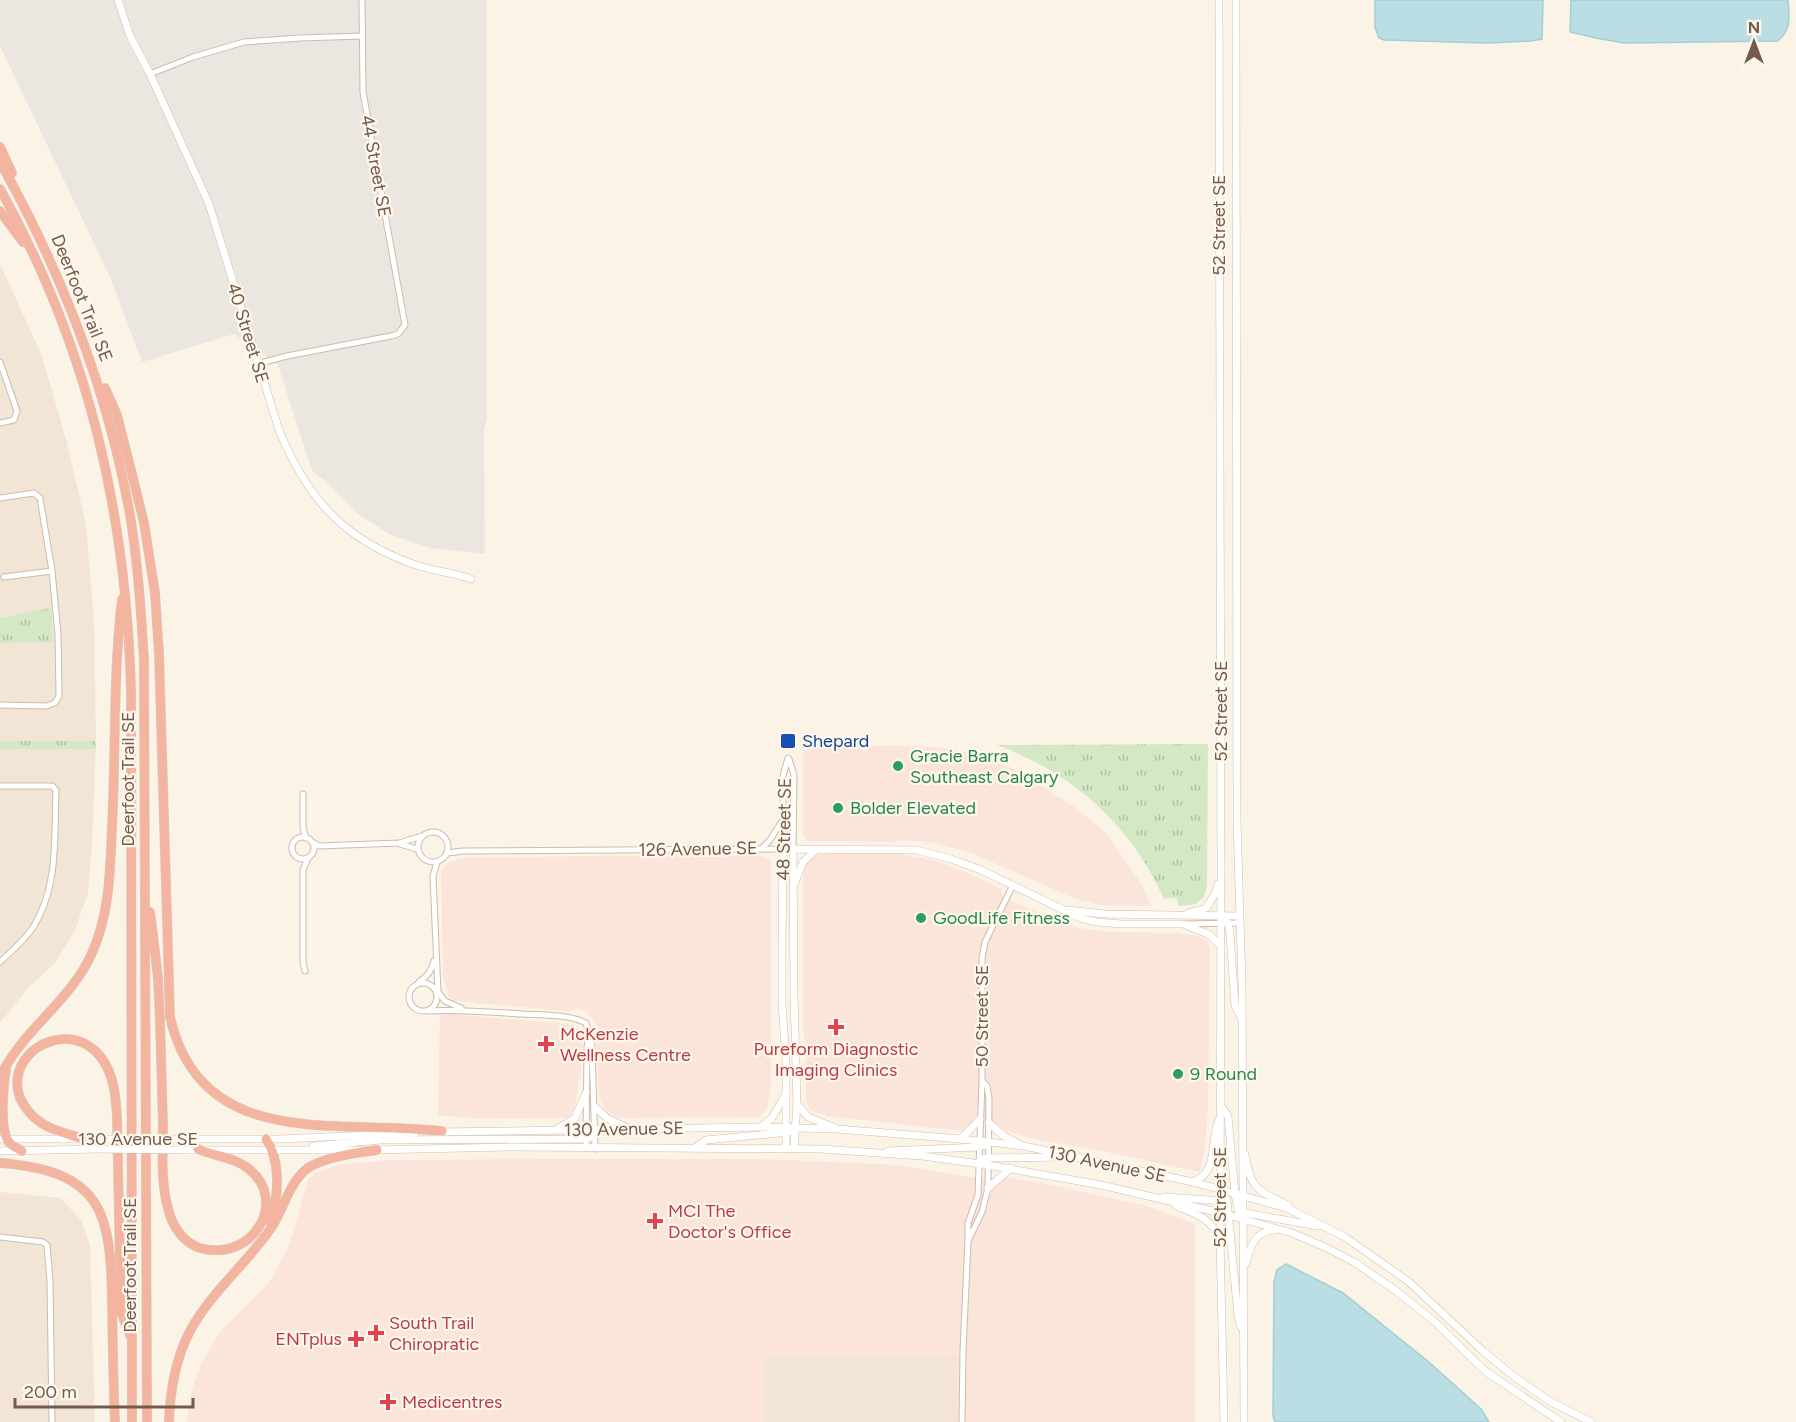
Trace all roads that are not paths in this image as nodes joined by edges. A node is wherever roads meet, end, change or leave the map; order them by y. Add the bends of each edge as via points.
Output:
1 (118, 0) edge
2 (362, 0) edge
3 (1220, 0) edge
4 (1236, 0) edge
5 (362, 36) junction
6 (150, 74) junction
7 (0, 147) edge
8 (0, 162) edge
9 (0, 189) edge
10 (26, 209) junction
11 (0, 211) edge
12 (33, 254) junction
13 (84, 341) junction
14 (0, 362) edge
15 (257, 363) junction
16 (0, 423) edge
17 (0, 498) edge
18 (52, 572) junction
19 (4, 578) dead end
20 (124, 579) junction
21 (471, 579) dead end
22 (0, 705) edge
23 (0, 786) edge
24 (303, 794) dead end
25 (783, 819) junction
26 (422, 836) junction
27 (306, 839) junction
28 (399, 843) junction
29 (316, 848) junction
30 (417, 849) junction
31 (761, 849) junction
32 (783, 849) junction
33 (793, 849) junction
34 (817, 849) junction
35 (447, 850) junction
36 (298, 858) junction
37 (308, 858) junction
38 (424, 860) junction
39 (437, 862) junction
40 (145, 868) junction
41 (303, 870) junction
42 (1221, 875) junction
43 (433, 876) junction
44 (793, 887) junction
45 (1012, 887) junction
46 (1065, 910) junction
47 (1184, 915) junction
48 (1240, 920) junction
49 (1223, 921) junction
50 (1183, 924) junction
51 (1221, 946) junction
52 (436, 954) junction
53 (0, 962) edge
54 (303, 971) dead end
55 (417, 983) junction
56 (438, 992) junction
57 (466, 1010) junction
58 (427, 1011) junction
59 (1242, 1020) junction
60 (589, 1035) junction
61 (8, 1062) junction
62 (0, 1077) edge
63 (982, 1081) junction
64 (787, 1092) junction
65 (586, 1093) junction
66 (797, 1104) junction
67 (1220, 1105) junction
68 (595, 1107) junction
69 (1221, 1118) junction
70 (980, 1119) junction
71 (989, 1123) junction
72 (761, 1127) junction
73 (796, 1127) junction
74 (631, 1129) junction
75 (837, 1129) junction
76 (553, 1130) junction
77 (586, 1130) junction
78 (595, 1130) junction
79 (786, 1130) junction
80 (442, 1131) junction
81 (1242, 1134) junction
82 (3, 1139) edge
83 (83, 1139) junction
84 (266, 1139) junction
85 (586, 1139) junction
86 (961, 1139) junction
87 (989, 1142) junction
88 (979, 1144) junction
89 (1024, 1146) junction
90 (696, 1147) junction
91 (586, 1148) junction
92 (790, 1148) junction
93 (198, 1149) junction
94 (299, 1149) junction
95 (595, 1149) junction
96 (273, 1150) junction
97 (377, 1150) junction
98 (0, 1151) edge
99 (22, 1151) junction
100 (881, 1152) junction
101 (1073, 1156) junction
102 (988, 1161) junction
103 (0, 1163) edge
104 (978, 1163) junction
105 (1011, 1168) junction
106 (1193, 1182) junction
107 (988, 1188) junction
108 (1221, 1190) junction
109 (1237, 1196) junction
110 (1157, 1198) junction
111 (1224, 1201) junction
112 (1226, 1213) junction
113 (1241, 1214) junction
114 (1326, 1228) junction
115 (1282, 1230) junction
116 (0, 1237) edge
117 (264, 1238) junction
118 (1220, 1238) junction
119 (968, 1241) junction
120 (1367, 1251) junction
121 (1244, 1270) junction
122 (1244, 1336) junction
123 (131, 1340) junction
124 (52, 1422) edge
125 (115, 1422) edge
126 (132, 1422) edge
127 (147, 1422) edge
128 (169, 1422) edge
129 (962, 1422) edge
130 (1224, 1422) edge
131 (1244, 1422) edge
132 (1560, 1422) edge
133 (1591, 1422) edge

1 - 6 main road, 40 Street SE via 130,36
2 - 5 street, 44 Street SE
3 - 42 main road, 52 Street SE
4 - 48 main road, 52 Street SE
5 - 6 street via 244,42
5 - 15 street, 44 Street SE via 363,92 404,317 403,330 391,336
6 - 15 main road, 40 Street SE via 209,204
7 - 10 highway
8 - 10 highway, Deerfoot Trail SE
9 - 12 highway, Deerfoot Trail SE
10 - 13 highway, Deerfoot Trail SE
11 - 12 highway
12 - 20 highway, Deerfoot Trail SE via 61,317 95,422 113,500
13 - 40 highway, Deerfoot Trail SE via 123,480 138,576 144,660
13 - 80 highway via 117,415 144,524 155,593 168,987 176,1042 188,1066 212,1092 252,1114 309,1124
14 - 16 street via 16,411 14,420
15 - 21 main road, 40 Street SE via 289,455 322,506 361,540 391,555
17 - 18 street via 33,493 40,498
18 - 19 street
18 - 22 street via 59,696 55,704 46,706
20 - 61 highway via 117,644 112,817 104,917 92,954 72,987
20 - 123 highway, Deerfoot Trail SE via 131,690
23 - 53 street via 52,786 56,790 49,893 31,930
24 - 27 street
25 - 31 street
25 - 32 street, 48 Street SE
25 - 33 street, 48 Street SE via 783,776 788,758 794,775
26 - 28 street
26 - 30 street
26 - 35 street via 439,833 446,839
27 - 29 street
27 - 36 street via 292,845
28 - 29 street
28 - 30 street
29 - 37 street
30 - 38 street
31 - 32 street, 126 Avenue SE
31 - 35 street, 126 Avenue SE
32 - 33 main road, 126 Avenue SE
32 - 64 main road, 48 Street SE via 782,1003
33 - 34 main road, 126 Avenue SE
33 - 44 main road, 48 Street SE
34 - 44 main road via 803,862
34 - 45 main road, 126 Avenue SE via 916,850 951,858
35 - 39 street
36 - 37 street
36 - 41 street
37 - 41 street
38 - 39 street
38 - 43 street
39 - 43 street
40 - 93 highway via 158,979 162,1173 169,1213 182,1236 196,1247 216,1251 243,1244 262,1223 262,1187 248,1168
40 - 127 highway, Deerfoot Trail SE
41 - 54 street
42 - 47 main road via 1206,908
42 - 49 main road, 52 Street SE
43 - 52 street
44 - 66 main road, 48 Street SE
45 - 46 main road, 126 Avenue SE
45 - 63 street, 50 Street SE via 983,950
46 - 47 main road, 126 Avenue SE
46 - 50 main road, 126 Avenue SE via 1097,922
47 - 49 main road, 126 Avenue SE
48 - 49 main road, 126 Avenue SE
48 - 59 main road, 52 Street SE
49 - 50 street, 126 Avenue SE
49 - 51 main road, 52 Street SE
49 - 59 main road via 1235,1006
50 - 51 main road via 1210,935
51 - 67 main road, 52 Street SE
52 - 55 street via 426,978
52 - 56 street
55 - 56 street via 431,984
55 - 58 street via 409,994 410,1003 417,1010
56 - 57 street via 447,1002
56 - 58 street via 435,1005
57 - 58 street
57 - 60 street via 578,1019 586,1023
59 - 81 main road, 52 Street SE
60 - 65 street
60 - 68 street
61 - 62 highway
61 - 82 highway via 2,1101
63 - 70 street, 50 Street SE
63 - 71 street, 50 Street SE via 987,1086
64 - 72 main road via 772,1118
64 - 79 main road, 48 Street SE
65 - 76 main road via 575,1118
65 - 77 street
66 - 73 main road, 48 Street SE
66 - 75 main road via 808,1117
67 - 69 main road, 52 Street SE
67 - 109 main road via 1228,1116
68 - 74 main road via 608,1119
68 - 78 street
69 - 106 main road via 1216,1125 1210,1165 1202,1179
69 - 108 main road, 52 Street SE
70 - 86 main road
70 - 88 street, 50 Street SE
71 - 87 street, 50 Street SE
71 - 89 main road
72 - 74 main road, 130 Avenue SE
72 - 79 main road, 130 Avenue SE
73 - 75 main road, 130 Avenue SE
73 - 79 main road, 130 Avenue SE
73 - 92 main road, 48 Street SE
74 - 78 main road, 130 Avenue SE
75 - 86 main road, 130 Avenue SE
76 - 77 main road, 130 Avenue SE
76 - 80 main road, 130 Avenue SE
77 - 78 main road, 130 Avenue SE
77 - 85 street
78 - 85 main road
78 - 95 street
79 - 90 main road via 706,1140
79 - 92 main road, 48 Street SE
80 - 84 main road, 130 Avenue SE
81 - 109 main road, 52 Street SE
81 - 120 main road via 1254,1185 1346,1233
82 - 83 main road, 130 Avenue SE
82 - 99 highway
83 - 84 main road, 130 Avenue SE, bridge
83 - 123 highway via 49,1127 24,1107 15,1081 23,1060 38,1045 59,1038 80,1041 101,1058 114,1087 121,1312
84 - 96 highway
85 - 91 street
85 - 94 main road via 381,1140
86 - 88 main road, 130 Avenue SE
87 - 88 main road
87 - 89 main road, 130 Avenue SE
87 - 102 street, 50 Street SE
88 - 100 main road
88 - 104 street, 50 Street SE
89 - 101 main road, 130 Avenue SE
90 - 92 main road, 130 Avenue SE
90 - 95 main road, 130 Avenue SE
91 - 95 main road, 130 Avenue SE
91 - 97 main road, 130 Avenue SE
92 - 100 main road, 130 Avenue SE
93 - 96 main road, 130 Avenue SE
93 - 99 main road, 130 Avenue SE, bridge
94 - 96 main road, 130 Avenue SE
94 - 97 main road, 130 Avenue SE
96 - 117 highway via 275,1208
97 - 117 highway via 309,1167 293,1185
98 - 99 main road, 130 Avenue SE
100 - 104 main road, 130 Avenue SE
101 - 102 main road
101 - 106 main road, 130 Avenue SE
102 - 104 main road via 982,1159
102 - 105 main road, 130 Avenue SE
102 - 107 street, 50 Street SE
103 - 125 highway via 40,1168 66,1177 91,1198 102,1216 111,1259
104 - 119 street, 50 Street SE via 978,1195 968,1223
105 - 107 main road
105 - 110 main road, 130 Avenue SE
106 - 108 main road, 130 Avenue SE
107 - 119 street, 50 Street SE
108 - 109 main road, 130 Avenue SE
108 - 111 main road, 52 Street SE
109 - 111 main road, 130 Avenue SE
109 - 113 main road, 52 Street SE
109 - 114 main road, 130 Avenue SE via 1287,1208
110 - 111 main road, 130 Avenue SE
110 - 112 main road, 130 Avenue SE
110 - 118 main road via 1204,1217
111 - 112 main road, 52 Street SE
112 - 113 main road, 130 Avenue SE
112 - 118 main road, 52 Street SE
112 - 122 main road via 1238,1316
113 - 114 main road
113 - 115 main road, 130 Avenue SE
113 - 121 main road, 52 Street SE
114 - 120 main road, 130 Avenue SE
115 - 121 main road via 1257,1235
115 - 132 main road, 130 Avenue SE via 1354,1262 1435,1322 1485,1371
116 - 124 street via 47,1245
117 - 128 highway via 189,1333 174,1381
118 - 130 main road, 52 Street SE
119 - 129 street, 50 Street SE
120 - 133 main road, 130 Avenue SE via 1409,1282 1516,1378
121 - 122 main road, 52 Street SE
122 - 131 main road, 52 Street SE
123 - 126 highway, Deerfoot Trail SE

